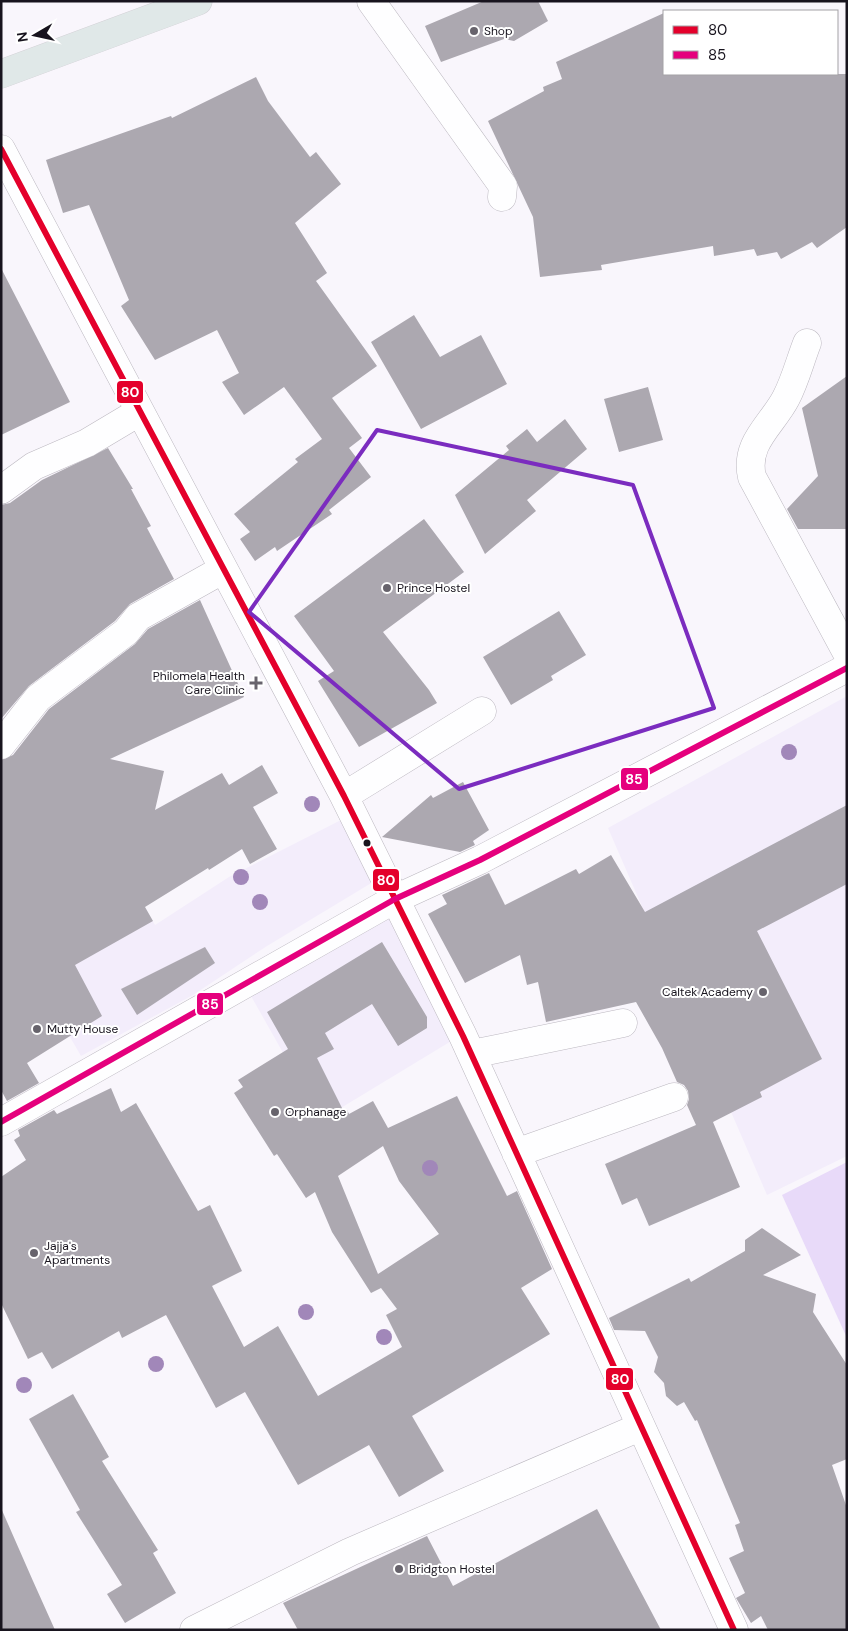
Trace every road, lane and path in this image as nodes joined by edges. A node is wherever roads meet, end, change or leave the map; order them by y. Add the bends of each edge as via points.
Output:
1 (198, 1) edge
2 (371, 1) edge
3 (1, 74) edge
4 (1, 149) edge
5 (502, 197) dead end
6 (807, 343) dead end
7 (139, 412) junction
8 (1, 490) edge
9 (222, 570) junction
10 (847, 653) edge
11 (847, 668) edge
12 (482, 711) dead end
13 (1, 745) edge
14 (344, 796) junction
15 (395, 899) junction
16 (623, 1023) dead end
17 (472, 1054) junction
18 (674, 1097) dead end
19 (1, 1122) edge
20 (516, 1153) junction
21 (640, 1426) junction
22 (194, 1630) edge
23 (734, 1630) edge

1 - 3 main road
2 - 5 street via 503,186
4 - 7 street
6 - 10 street via 786,398 753,448 749,465 752,477
7 - 8 street via 87,443 34,466
7 - 9 street
9 - 13 street via 138,617 126,632 38,698
9 - 14 street
11 - 15 street via 480,860
12 - 14 street
14 - 15 street
15 - 17 street
15 - 19 street
16 - 17 street
17 - 20 street
18 - 20 street
20 - 21 street
21 - 22 street via 350,1552
21 - 23 street

